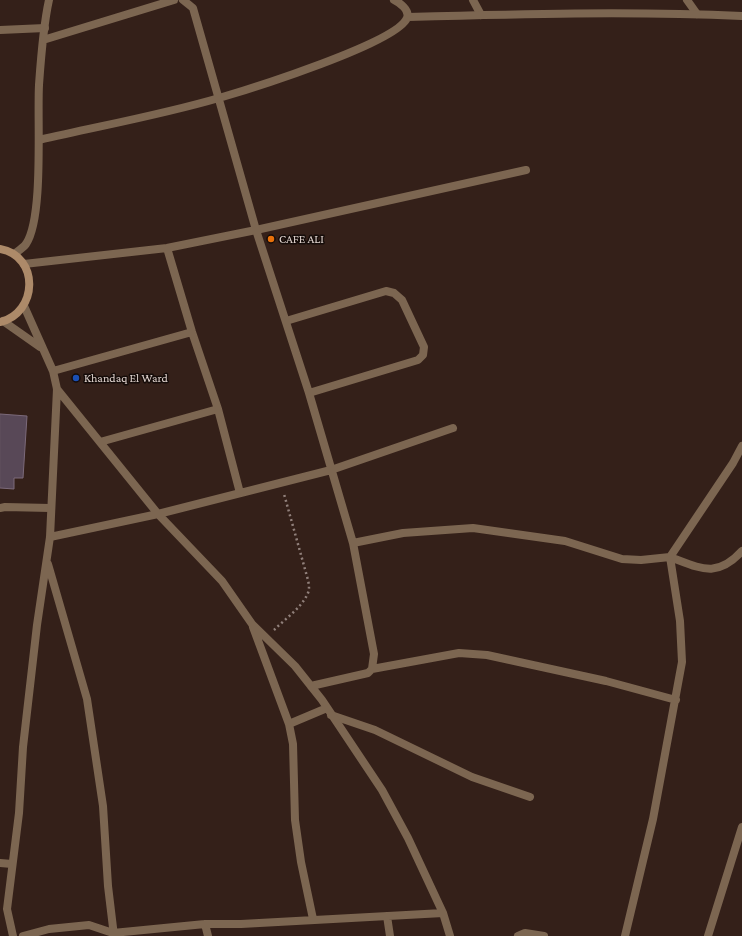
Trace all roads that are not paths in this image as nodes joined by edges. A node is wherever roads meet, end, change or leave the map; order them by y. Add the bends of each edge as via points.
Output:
1 (49, 0) edge
2 (174, 0) edge
3 (183, 0) edge
4 (394, 0) edge
5 (473, 0) edge
6 (687, 0) edge
7 (697, 14) junction
8 (482, 15) junction
9 (742, 16) edge
10 (408, 17) junction
11 (45, 28) junction
12 (0, 30) edge
13 (43, 40) junction
14 (219, 98) junction
15 (39, 140) junction
16 (526, 170) dead end
17 (256, 230) junction
18 (167, 248) junction
19 (0, 249) edge
20 (14, 254) junction
21 (24, 264) junction
22 (24, 306) junction
23 (286, 320) junction
24 (1, 321) edge
25 (192, 332) junction
26 (41, 347) junction
27 (53, 371) junction
28 (57, 389) junction
29 (309, 393) junction
30 (218, 409) junction
31 (453, 428) dead end
32 (100, 442) junction
33 (742, 446) edge
34 (331, 470) junction
35 (240, 493) junction
36 (0, 508) edge
37 (50, 508) junction
38 (158, 514) junction
39 (50, 537) junction
40 (353, 543) junction
41 (741, 555) edge
42 (670, 557) junction
43 (47, 561) junction
44 (252, 624) junction
45 (372, 669) junction
46 (311, 686) junction
47 (676, 700) junction
48 (327, 708) junction
49 (332, 715) junction
50 (289, 724) junction
51 (530, 797) dead end
52 (742, 827) edge
53 (0, 863) edge
54 (12, 864) junction
55 (443, 913) junction
56 (387, 916) junction
57 (313, 919) junction
58 (205, 924) junction
59 (114, 934) edge
60 (13, 936) edge
61 (23, 936) edge
62 (208, 936) edge
63 (390, 936) edge
64 (450, 936) edge
65 (518, 936) edge
66 (544, 936) edge
67 (625, 936) edge
68 (708, 936) edge

1 - 11 street
2 - 13 street
3 - 14 street via 193,8
4 - 10 street via 405,8
5 - 8 street
6 - 7 street
7 - 8 street
7 - 9 street
8 - 10 street
10 - 14 street via 399,28 363,48
11 - 12 street
11 - 13 street
13 - 15 street via 39,85
14 - 15 street
14 - 17 street
15 - 20 street via 31,230 26,245
16 - 17 street
17 - 18 street
17 - 23 street
18 - 21 street
18 - 25 street
19 - 20 street
20 - 21 street
21 - 22 street via 29,274 30,285 29,296
22 - 24 street via 14,316
22 - 26 street
23 - 29 street
23 - 29 street via 386,291 394,293 402,300 424,347 423,355 418,360
24 - 26 street
25 - 27 street
25 - 30 street
26 - 27 street
27 - 28 street
28 - 32 street
28 - 37 street
29 - 34 street
30 - 32 street
30 - 35 street
31 - 34 street
32 - 38 street
33 - 42 street
34 - 35 street
34 - 40 street
35 - 38 street
36 - 37 street
37 - 39 street
38 - 39 street
38 - 44 street via 222,581
39 - 43 street
40 - 42 street via 403,533 473,528 565,541 622,559
40 - 45 street via 374,654
41 - 42 street via 709,570
42 - 47 street via 682,641 682,662
43 - 54 street via 29,694
43 - 59 street via 87,699 103,806
44 - 46 street via 295,666
44 - 50 street
45 - 46 street via 368,673
45 - 47 street via 460,653 487,655 509,658
46 - 48 street
47 - 67 street via 653,819
48 - 49 street
48 - 50 street
49 - 51 street via 374,730 472,778
49 - 55 street via 382,790
50 - 57 street via 293,744 295,820 300,862
52 - 68 street
53 - 54 street
54 - 60 street via 7,909
55 - 56 street
55 - 64 street
56 - 57 street
56 - 63 street
57 - 58 street
58 - 59 street
58 - 62 street
59 - 61 street via 89,925 49,929
65 - 66 street via 525,933

